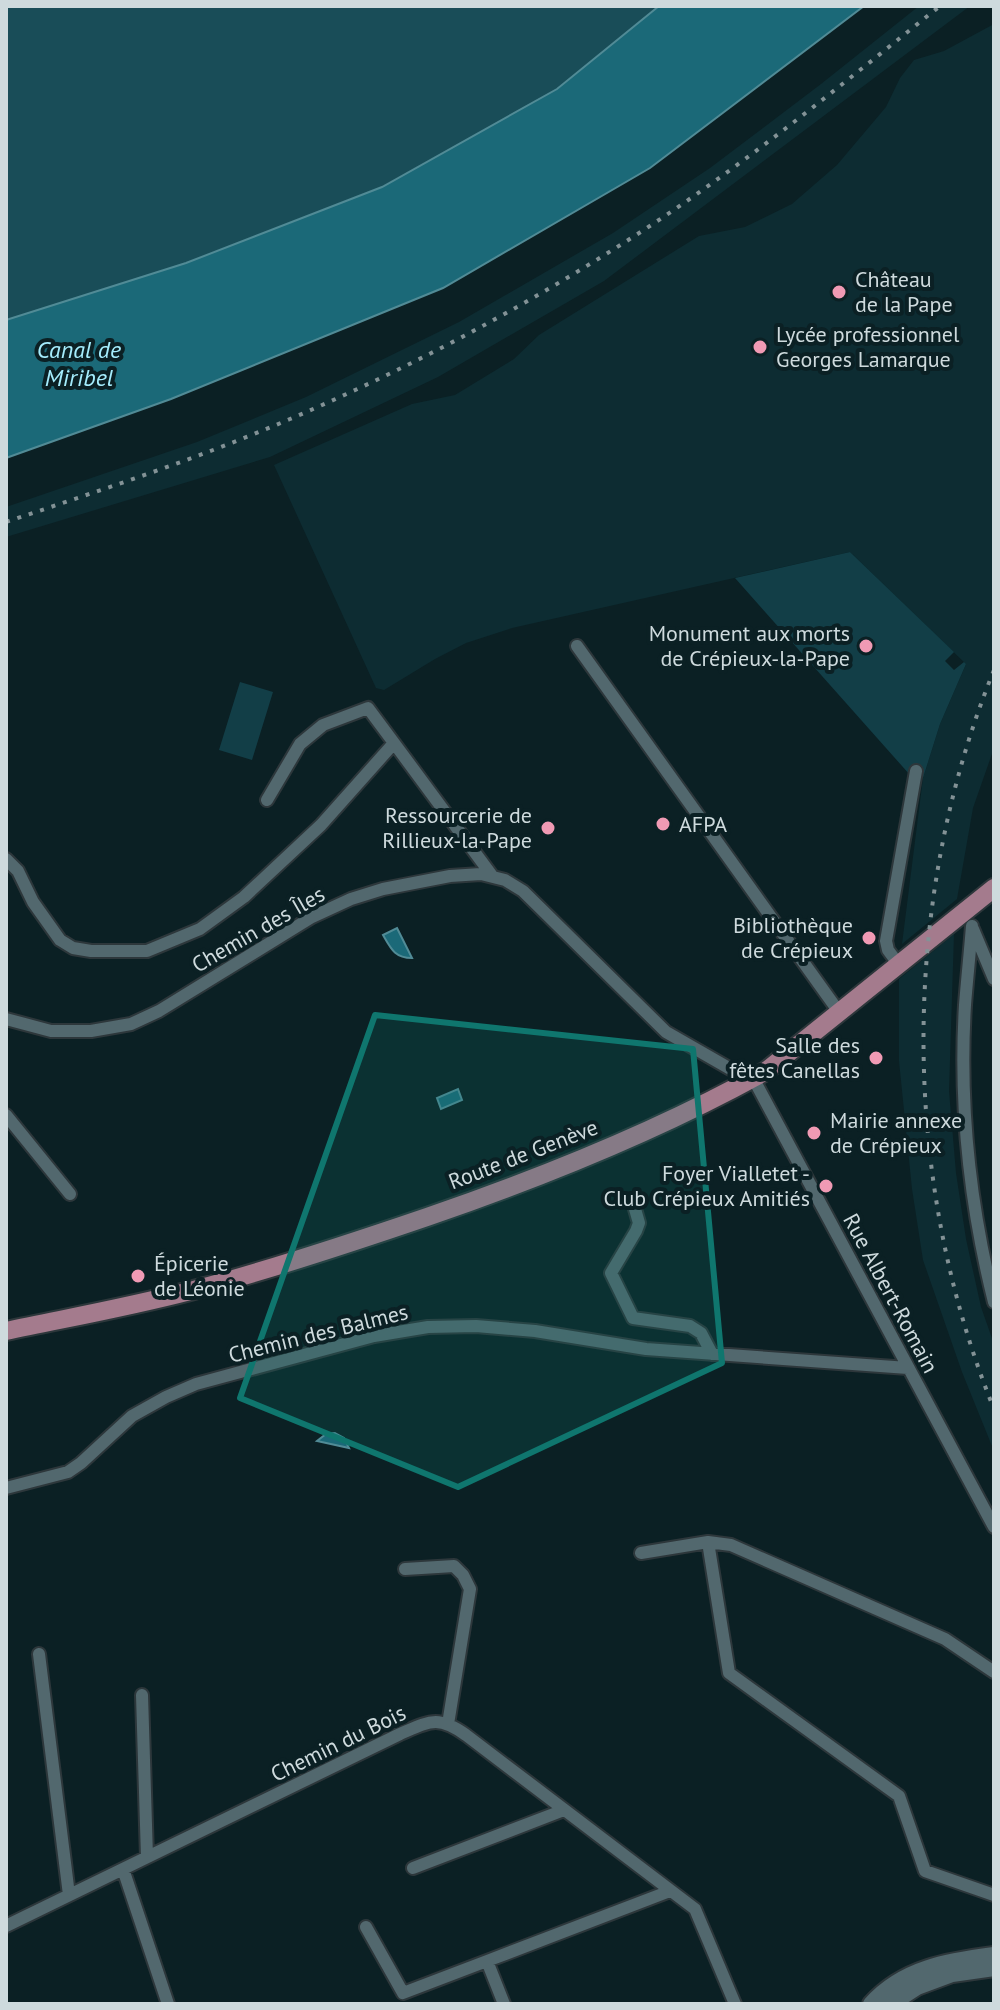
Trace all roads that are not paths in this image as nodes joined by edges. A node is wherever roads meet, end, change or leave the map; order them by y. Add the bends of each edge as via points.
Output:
1 (577, 646) dead end
2 (394, 743) junction
3 (916, 771) dead end
4 (267, 800) dead end
5 (6, 859) edge
6 (494, 877) junction
7 (994, 888) edge
8 (968, 919) junction
9 (899, 965) junction
10 (994, 979) edge
11 (839, 1012) junction
12 (6, 1019) edge
13 (753, 1078) junction
14 (6, 1115) edge
15 (70, 1194) dead end
16 (635, 1209) dead end
17 (994, 1301) edge
18 (6, 1331) edge
19 (712, 1354) junction
20 (908, 1368) junction
21 (6, 1488) edge
22 (994, 1527) edge
23 (708, 1542) junction
24 (641, 1553) dead end
25 (405, 1569) dead end
26 (39, 1654) dead end
27 (994, 1672) edge
28 (142, 1695) dead end
29 (448, 1724) junction
30 (564, 1810) junction
31 (147, 1857) junction
32 (413, 1868) dead end
33 (123, 1869) junction
34 (670, 1891) junction
35 (69, 1895) junction
36 (994, 1895) edge
37 (6, 1926) edge
38 (366, 1927) dead end
39 (994, 1955) edge
40 (487, 1961) junction
41 (994, 1968) edge
42 (168, 2004) edge
43 (504, 2004) edge
44 (735, 2004) edge
45 (871, 2004) edge
46 (891, 2004) edge

1 - 11 street
2 - 4 street via 368,708 323,725 300,744
2 - 5 street via 321,825 244,897 200,929 147,951 91,951 60,940
2 - 6 street
3 - 9 street via 886,941
6 - 12 street, Chemin des Îles via 450,876 351,899 131,1024 51,1031
6 - 13 street, Chemin des Îles via 523,891 666,1032
7 - 8 main road, Route de Genève
8 - 9 main road, Route de Genève
8 - 10 street
8 - 17 street via 967,1141
9 - 11 main road, Route de Genève
11 - 13 main road, Route de Genève
13 - 18 main road, Route de Genève via 506,1190 298,1261 188,1292
13 - 20 street, Rue Albert-Romain
14 - 15 street
16 - 19 street via 636,1231 611,1273 633,1318 690,1326 701,1333
19 - 20 street, Chemin des Balmes
19 - 21 street, Chemin des Balmes via 476,1326 374,1336 196,1384 132,1416 68,1472
20 - 22 street, Rue Albert-Romain
23 - 24 street
23 - 27 street via 731,1545 945,1639
23 - 36 street via 729,1673 899,1796 925,1871
25 - 29 street via 454,1566 470,1589
26 - 35 street
28 - 31 street
29 - 30 street
29 - 31 street, Chemin du Bois via 422,1725
30 - 32 street
30 - 34 street
31 - 33 street, Chemin du Bois
33 - 35 street, Chemin du Bois
33 - 42 street
34 - 40 street
34 - 44 street via 695,1909
35 - 37 street, Chemin du Bois
38 - 40 street via 403,1993
39 - 45 main road via 920,1970 894,1983
40 - 43 street
41 - 46 main road via 952,1974

